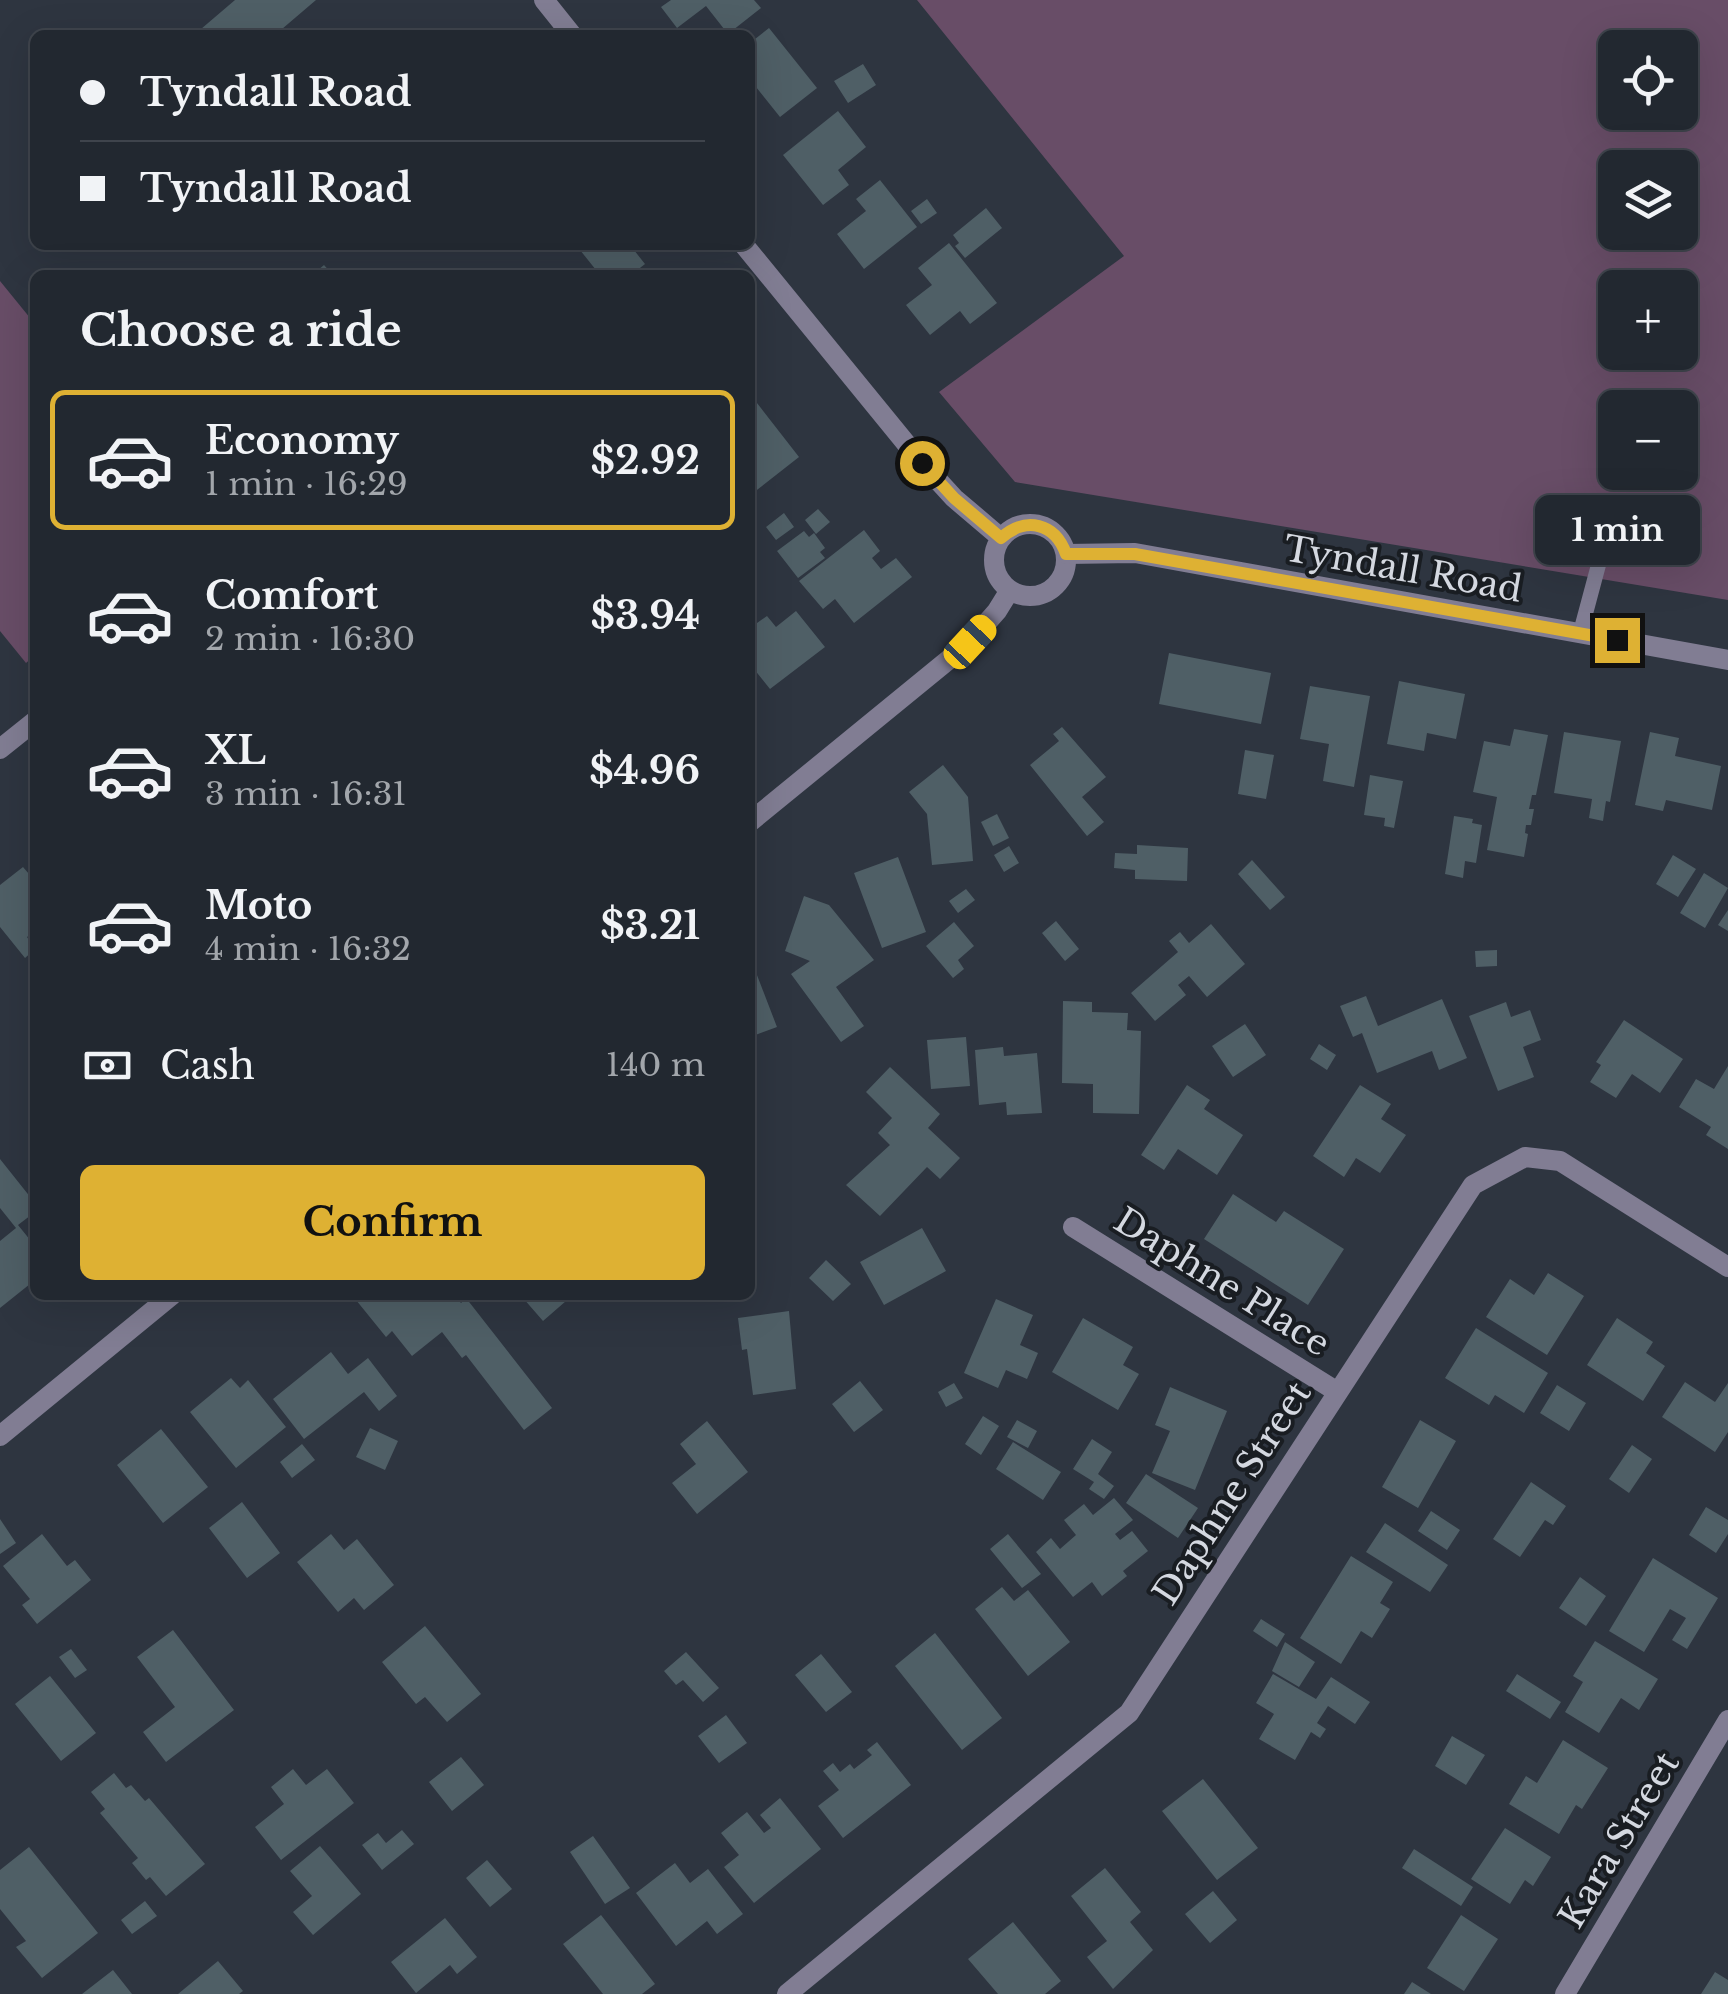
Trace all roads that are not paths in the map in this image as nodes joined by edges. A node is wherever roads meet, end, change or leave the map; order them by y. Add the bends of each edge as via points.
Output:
1 (544, 0) edge
2 (568, 30) edge
3 (748, 250) edge
4 (1001, 538) junction
5 (1066, 554) junction
6 (1599, 563) dead end
7 (1010, 590) junction
8 (1580, 634) junction
9 (1728, 660) edge
10 (30, 725) edge
11 (0, 749) edge
12 (755, 818) edge
13 (1073, 1227) dead end
14 (1728, 1267) edge
15 (166, 1300) edge
16 (1336, 1391) junction
17 (0, 1436) edge
18 (1728, 1720) edge
19 (787, 1994) edge
20 (1565, 1994) edge

1 - 2 street
3 - 4 street via 922,463
4 - 5 street via 1021,525 1044,527
4 - 7 street via 996,572
5 - 7 street via 1054,587 1033,596
5 - 8 street, Tyndall Road via 1135,554
6 - 8 lane
7 - 12 street via 970,642
8 - 9 street, Tyndall Road
10 - 11 street
13 - 16 street, Daphne Place
14 - 16 street, Daphne Street via 1560,1160 1525,1157 1473,1185
15 - 17 street
16 - 19 street, Daphne Street via 1129,1713
18 - 20 street, Kara Street

